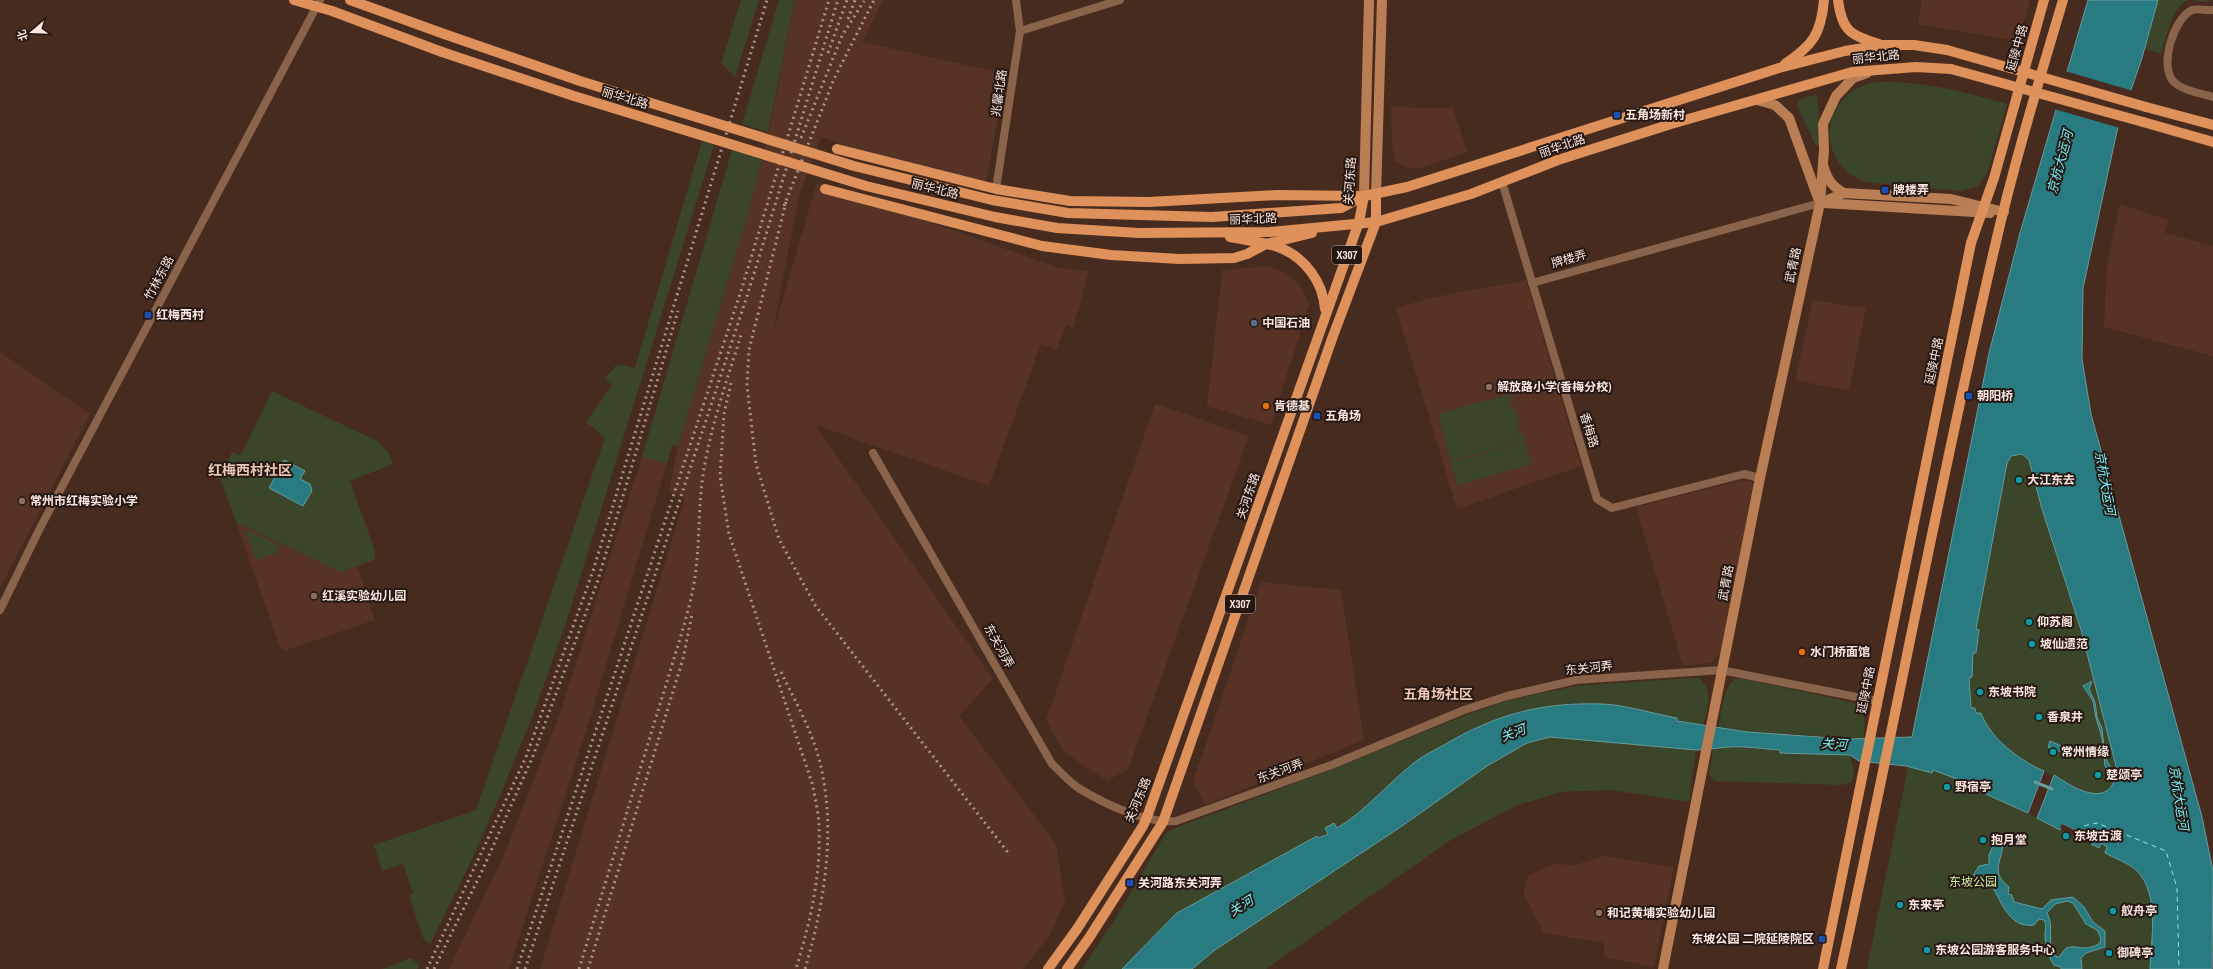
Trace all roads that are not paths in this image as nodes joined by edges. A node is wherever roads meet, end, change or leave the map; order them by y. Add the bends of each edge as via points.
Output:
1 (294, 0) edge
2 (350, 0) edge
3 (1016, 0) edge
4 (1120, 0) edge
5 (1369, 0) edge
6 (1382, 0) edge
7 (1824, 0) edge
8 (1838, 0) edge
9 (2044, 0) edge
10 (2063, 0) edge
11 (318, 4) edge
12 (2213, 10) edge
13 (1020, 30) junction
14 (1882, 45) junction
15 (1779, 68) junction
16 (1880, 69) junction
17 (2213, 97) edge
18 (1757, 100) junction
19 (2213, 125) edge
20 (2213, 142) edge
21 (837, 149) dead end
22 (1823, 163) junction
23 (1502, 182) junction
24 (825, 189) dead end
25 (996, 189) junction
26 (1844, 193) junction
27 (1376, 194) junction
28 (1364, 196) junction
29 (1820, 202) junction
30 (1983, 210) junction
31 (2004, 212) junction
32 (1359, 222) junction
33 (1376, 222) junction
34 (1213, 233) junction
35 (1266, 244) junction
36 (1532, 283) junction
37 (1326, 313) junction
38 (873, 453) dead end
39 (1760, 478) junction
40 (0, 610) edge
41 (1722, 670) junction
42 (1877, 701) junction
43 (1147, 817) junction
44 (1163, 822) junction
45 (1048, 969) edge
46 (1067, 969) edge
47 (1664, 969) edge
48 (1823, 969) edge
49 (1841, 969) edge

1 - 11 main road, 丽华北路
2 - 28 main road, 丽华北路, bridge via 587,83 854,166 992,200 1068,213 1212,217 1341,208
3 - 13 street, 兆馨北路
4 - 13 street
5 - 28 street, 关河东路 / X307
6 - 27 street, X307
7 - 15 main road via 1822,18 1814,40 1800,54
8 - 14 main road via 1841,19 1855,37
9 - 30 main road, 延陵中路
10 - 31 main road
11 - 34 main road, 丽华北路, bridge via 442,52 574,96 866,186 995,217 1049,226 1139,232
11 - 40 street, 竹林东路 via 39,530
12 - 17 street via 2194,9 2185,14 2177,24 2168,56 2168,68 2172,80 2180,86
13 - 25 street, 兆馨北路
14 - 15 main road, 丽华北路 via 1845,50
14 - 19 main road, 丽华北路, bridge via 1914,45 1947,50
15 - 27 main road, 丽华北路 via 1496,160
16 - 18 main road, 丽华北路 via 1852,72
16 - 20 main road, 丽华北路, bridge via 1951,69
16 - 22 street, 武青路 via 1853,78 1836,96 1823,124
18 - 23 main road, 丽华北路 via 1558,160
18 - 29 street via 1775,105 1789,118
21 - 25 main road
22 - 26 street via 1827,178 1835,188
22 - 29 street, 武青路
23 - 33 main road, 丽华北路 via 1471,194
23 - 36 street, 香梅路
24 - 35 main road via 1042,246 1112,255 1180,260 1234,258
25 - 28 main road via 1070,201 1149,202 1277,195
26 - 29 street, 牌楼弄
26 - 30 street, 牌楼弄 via 1951,200
27 - 28 main road, 丽华北路
27 - 33 main road, X307
28 - 32 main road, 关河东路 / X307
29 - 30 street, 牌楼弄
29 - 36 street, 牌楼弄
29 - 39 street, 武青路
30 - 31 street, 牌楼弄
30 - 42 main road, 延陵中路 via 1971,243
31 - 49 main road via 1941,490 1885,771
32 - 33 main road, 丽华北路
32 - 34 main road, 丽华北路 via 1335,227
32 - 35 main road
32 - 37 main road, 关河东路 / X307
33 - 44 main road, X307 via 1333,336
34 - 35 main road
35 - 37 main road via 1279,247 1302,261 1318,281
36 - 39 street, 香梅路 via 1597,499 1612,508 1744,474
37 - 43 main road, 关河东路 / X307
38 - 43 street, 东关河弄 via 1052,764 1078,788 1121,810
39 - 41 street, 武青路
41 - 42 street, 东关河弄
41 - 44 street, 东关河弄 via 1576,680 1507,696 1464,710 1334,764 1176,821
41 - 47 street, 武青路
42 - 48 main road, 延陵中路
43 - 44 street, 东关河弄
43 - 45 main road, 关河东路 / X307 via 1077,929
44 - 46 main road, X307 via 1090,938

